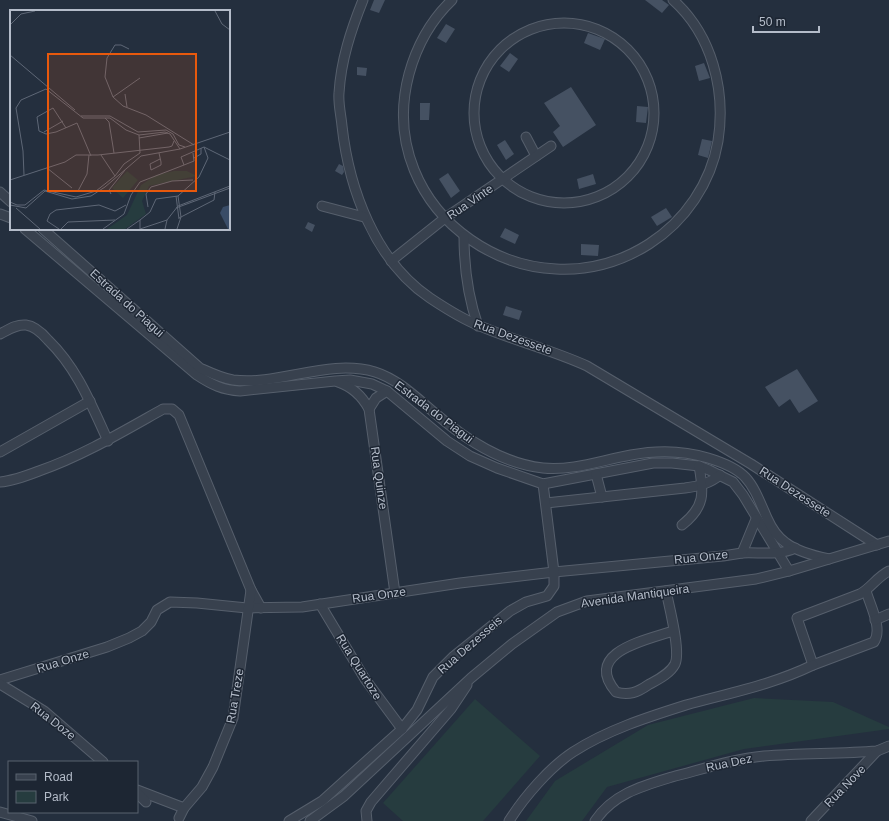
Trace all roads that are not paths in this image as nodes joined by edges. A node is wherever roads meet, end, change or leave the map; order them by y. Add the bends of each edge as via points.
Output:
1 (363, 0) edge
2 (452, 0) edge
3 (673, 0) edge
4 (526, 137) dead end
5 (551, 146) dead end
6 (536, 156) junction
7 (502, 180) junction
8 (0, 192) edge
9 (10, 201) edge
10 (322, 206) dead end
11 (0, 214) edge
12 (364, 217) junction
13 (10, 218) edge
14 (445, 218) junction
15 (26, 230) edge
16 (44, 230) edge
17 (464, 236) junction
18 (392, 260) junction
19 (478, 326) junction
20 (0, 334) edge
21 (335, 381) junction
22 (387, 391) junction
23 (90, 400) junction
24 (369, 409) junction
25 (108, 440) junction
26 (0, 452) edge
27 (699, 466) junction
28 (596, 474) junction
29 (720, 475) junction
30 (0, 482) edge
31 (543, 484) junction
32 (703, 485) junction
33 (602, 497) junction
34 (546, 503) junction
35 (756, 519) junction
36 (682, 525) dead end
37 (889, 541) edge
38 (877, 545) junction
39 (795, 548) junction
40 (742, 553) junction
41 (777, 553) junction
42 (829, 559) junction
43 (789, 571) junction
44 (889, 571) edge
45 (554, 572) junction
46 (251, 590) junction
47 (666, 591) junction
48 (866, 591) junction
49 (395, 593) junction
50 (320, 604) junction
51 (247, 608) junction
52 (261, 608) junction
53 (889, 614) edge
54 (875, 620) junction
55 (673, 631) junction
56 (813, 665) junction
57 (470, 678) junction
58 (0, 680) edge
59 (0, 684) edge
60 (402, 729) junction
61 (889, 746) edge
62 (877, 751) junction
63 (102, 761) edge
64 (138, 790) edge
65 (138, 794) edge
66 (146, 802) dead end
67 (184, 808) junction
68 (0, 812) edge
69 (179, 818) dead end
70 (32, 821) edge
71 (289, 821) edge
72 (310, 821) edge
73 (367, 821) edge
74 (509, 821) edge
75 (595, 821) edge
76 (811, 821) edge

1 - 12 street, Rua Dezessete via 353,24 343,61 338,95 343,139
2 - 14 street via 426,33 413,59 406,86 404,115 407,143 415,170 428,196
3 - 17 street via 695,26 708,49 720,99 716,151 708,176 695,199 679,219 660,237 638,251 614,262 568,270 536,268 510,261 486,251
4 - 6 street
5 - 6 street, Rua Vinte
6 - 7 street, Rua Vinte
7 - 7 street via 487,162 477,140 473,117 475,94 483,72 496,52 514,37 536,27 559,23 583,25 605,33 625,46 640,64 647,78 654,109 652,132 644,155 631,174 613,189 591,199 568,204 544,202 522,194
7 - 14 street, Rua Vinte
8 - 9 street
10 - 12 street
11 - 13 street
12 - 18 street, Rua Dezessete
14 - 17 street
14 - 18 street, Rua Vinte
15 - 21 street via 213,386 240,391
16 - 39 street, Estrada do Piagui via 200,368 217,376 250,381 338,368 376,372 393,381 472,441 522,464 542,468 574,467 651,452 689,453 729,464 750,481 777,535
17 - 19 street via 469,292
18 - 19 street, Rua Dezessete via 412,284
19 - 38 street, Rua Dezessete via 587,366 751,464
20 - 23 street via 19,325 33,326 70,364
21 - 22 street via 362,381
21 - 24 street, Rua Quinze via 354,389
22 - 24 street via 376,398
22 - 31 street via 447,441 470,456
23 - 25 street
23 - 26 street
24 - 49 street, Rua Quinze
25 - 30 street via 49,468
25 - 46 street via 162,409 176,411
27 - 28 street via 653,463
27 - 29 street
27 - 32 street
28 - 31 street
28 - 33 street
29 - 32 street
29 - 35 street via 732,482 743,495
31 - 34 street, Rua Dezesseis
32 - 33 street
32 - 36 street via 698,508
33 - 34 street
34 - 45 street, Rua Dezesseis
35 - 40 street, Rua Onze
35 - 41 street
37 - 38 street, Avenida Mantiqueira
38 - 42 street, Avenida Mantiqueira
39 - 41 street
39 - 42 street, Estrada do Piagui
40 - 41 street
40 - 45 street, Rua Onze
41 - 43 street
42 - 43 street, Avenida Mantiqueira
43 - 47 street, Avenida Mantiqueira via 756,579
44 - 48 street via 873,582
45 - 49 street, Rua Onze
45 - 60 street, Rua Dezesseis via 554,586 547,596 526,602 510,611 440,668 429,683 418,710
46 - 51 street, Rua Treze
46 - 52 street
47 - 55 street
47 - 57 street, Avenida Mantiqueira via 587,601 557,612
48 - 54 street
48 - 56 street via 797,618
49 - 50 street, Rua Onze
50 - 52 street, Rua Onze
50 - 60 street, Rua Quartoze via 365,679
51 - 52 street, Rua Onze
51 - 58 street, Rua Onze via 197,602 170,602 157,610 151,622 142,631 129,638
51 - 67 street, Rua Treze via 233,718 213,767 202,787
53 - 54 street
54 - 56 street via 877,633 874,642
55 - 55 street via 677,656 670,671 641,690 630,694 616,692 607,676 608,662 612,656 620,650
56 - 74 street via 755,687 646,718 600,738 573,752 554,766
57 - 72 street, Avenida Mantiqueira via 350,791
57 - 73 street via 452,709 371,802 366,811
59 - 63 street, Rua Doze via 44,711
60 - 71 street, Rua Dezesseis via 322,801
61 - 62 street
62 - 75 street, Rua Dez via 764,756 717,764 636,789 617,798
62 - 76 street, Rua Nove
64 - 67 street
65 - 66 street
67 - 69 street, Rua Treze
68 - 70 street

